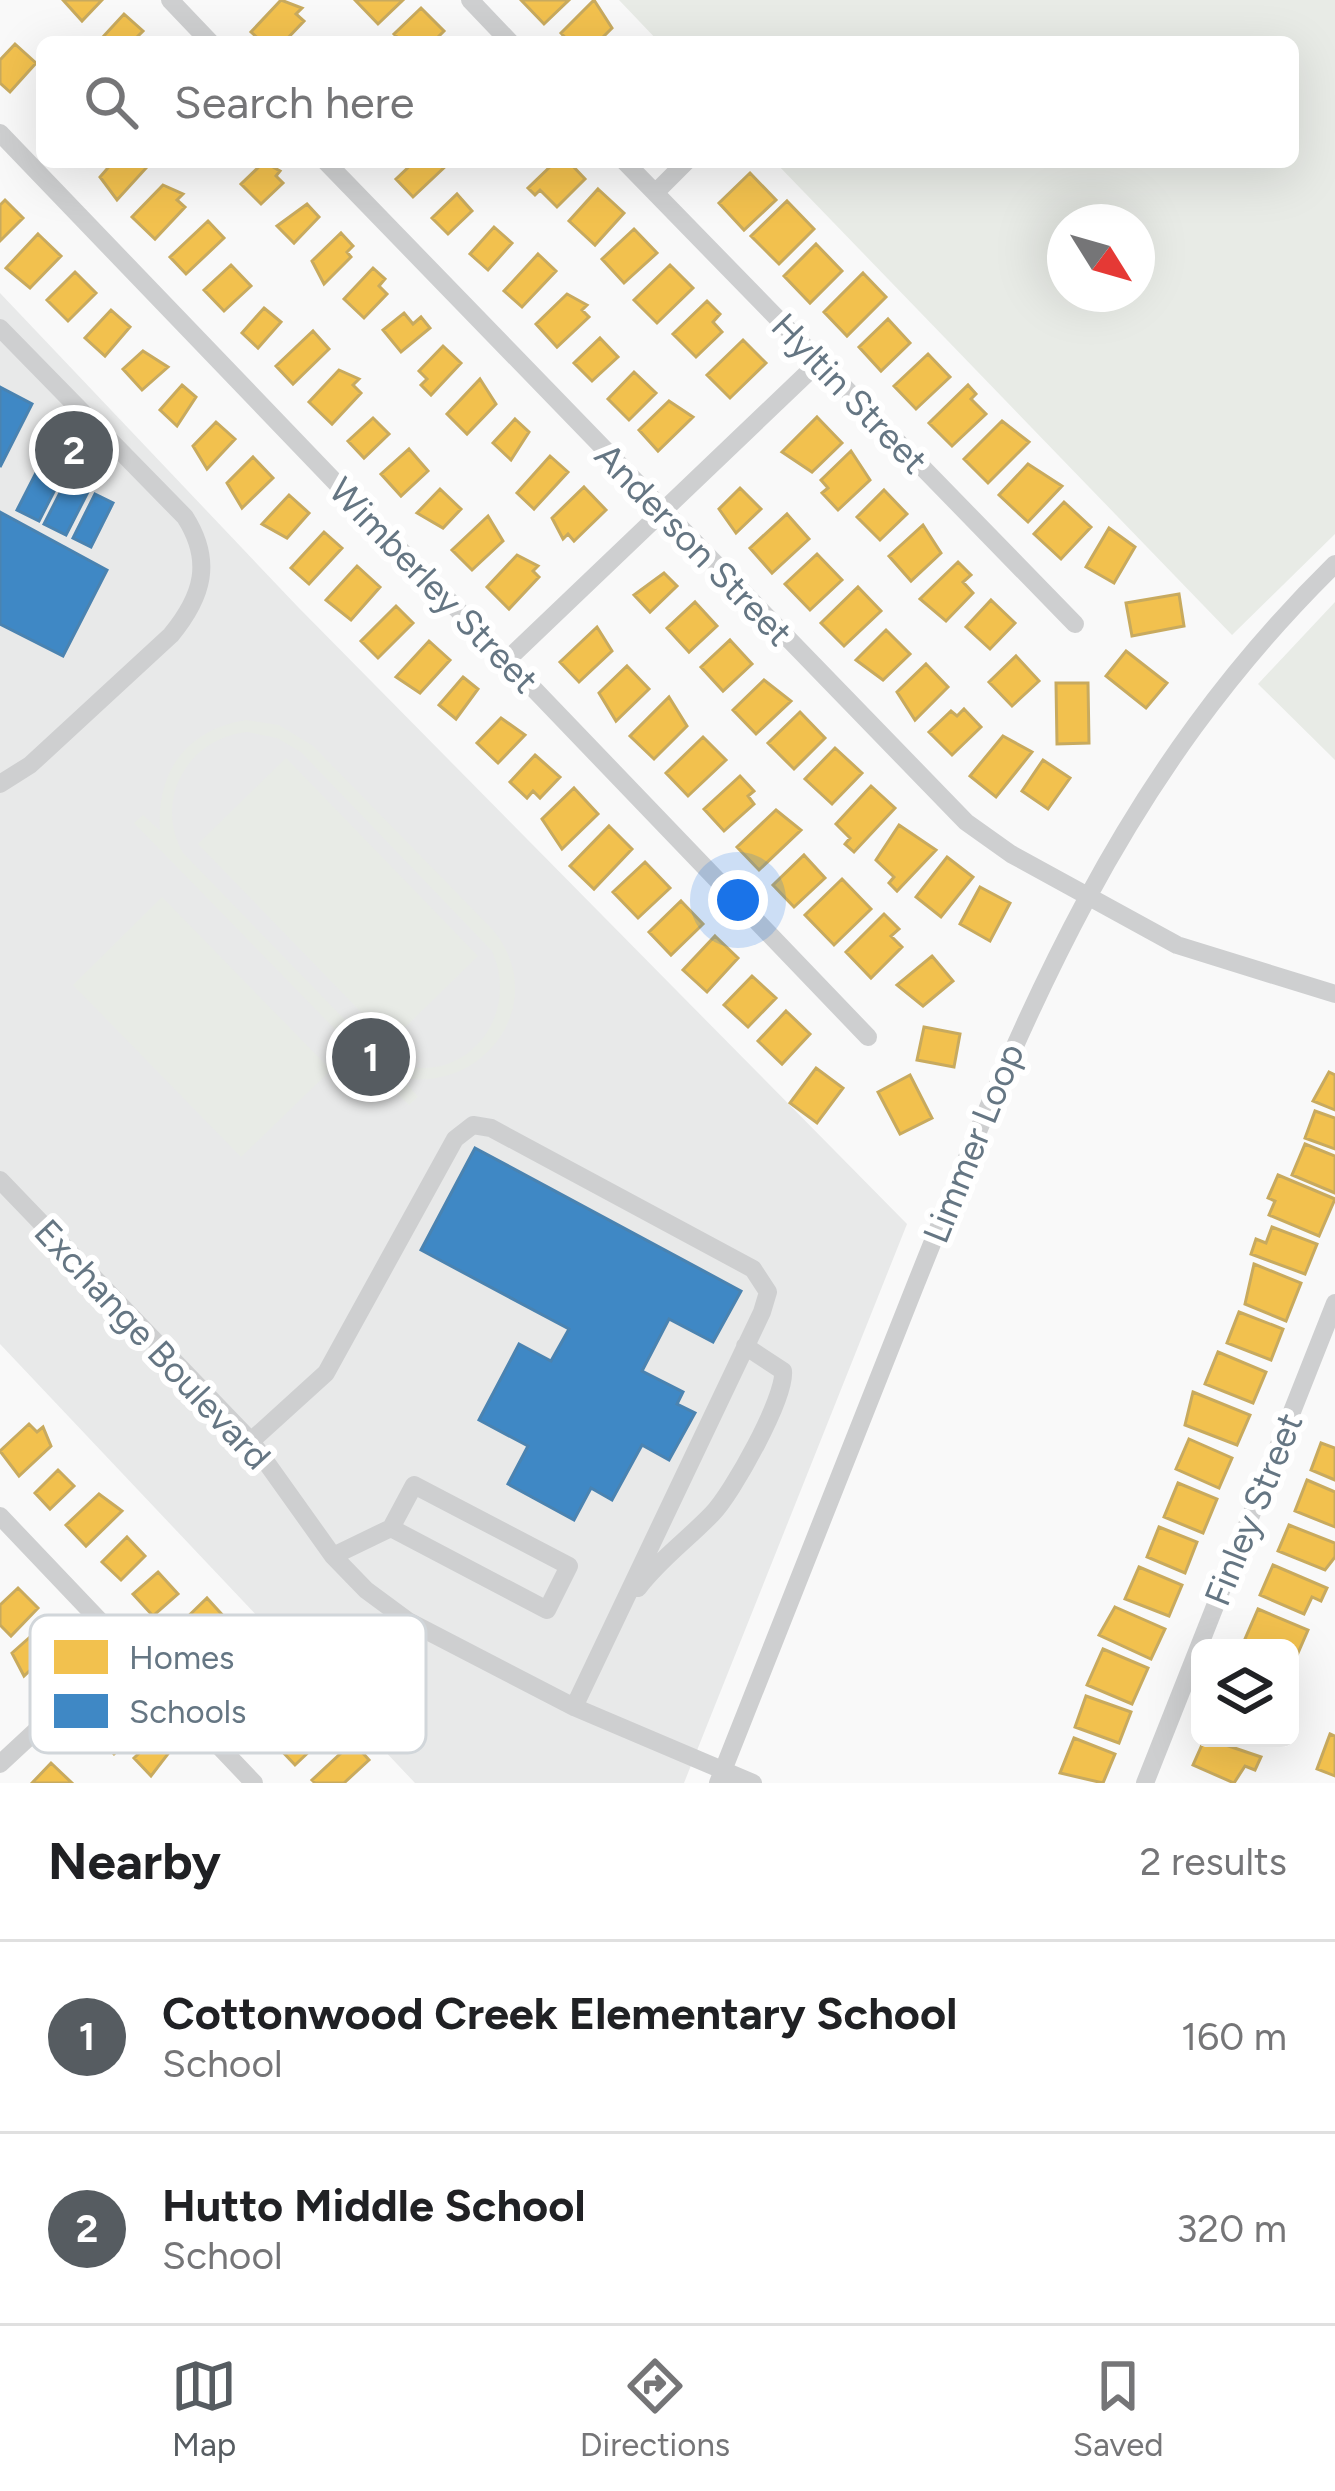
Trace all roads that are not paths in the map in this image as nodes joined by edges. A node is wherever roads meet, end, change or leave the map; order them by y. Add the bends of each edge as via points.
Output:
1 (170, 0) edge
2 (470, 0) edge
3 (204, 36) edge
4 (504, 36) edge
5 (0, 133) edge
6 (332, 168) edge
7 (631, 168) edge
8 (680, 168) edge
9 (655, 193) junction
10 (0, 328) edge
11 (820, 361) junction
12 (663, 512) junction
13 (1335, 564) edge
14 (1075, 624) dead end
15 (507, 660) junction
16 (0, 784) edge
17 (1085, 895) junction
18 (1335, 994) edge
19 (868, 1036) dead end
20 (0, 1180) edge
21 (1335, 1303) edge
22 (746, 1346) junction
23 (251, 1441) junction
24 (0, 1516) edge
25 (392, 1528) junction
26 (333, 1556) junction
27 (623, 1603) junction
28 (94, 1615) edge
29 (399, 1615) edge
30 (426, 1631) edge
31 (574, 1707) junction
32 (30, 1736) edge
33 (225, 1753) edge
34 (0, 1764) edge
35 (720, 1777) edge
36 (254, 1783) edge
37 (753, 1783) edge
38 (1145, 1783) edge

1 - 3 street
2 - 4 street
5 - 15 street, Wimberley Street
6 - 12 street, Anderson Street
7 - 9 street, Hyltin Street
8 - 9 street
9 - 11 street, Hyltin Street
10 - 16 street via 185,517 204,562 191,611 171,635
11 - 12 street
11 - 14 street, Hyltin Street
12 - 15 street
12 - 17 street, Anderson Street via 966,822
13 - 17 street, Limmer Loop via 1179,746
15 - 19 street, Wimberley Street
17 - 18 street, Anderson Street via 1212,960
17 - 35 street, Limmer Loop via 993,1091
20 - 23 street, Exchange Boulevard
21 - 38 street, Finley Street
22 - 23 street via 768,1292 754,1269 473,1125 455,1139 326,1373
22 - 27 street
22 - 27 street via 783,1371 776,1403 717,1510
23 - 26 street, Exchange Boulevard
24 - 28 street
25 - 25 street via 414,1485 569,1567 547,1610
25 - 26 street
26 - 29 street, Exchange Boulevard
27 - 31 street
30 - 31 street, Exchange Boulevard
31 - 35 street, Exchange Boulevard
32 - 34 street
33 - 36 street
35 - 37 street, Exchange Boulevard

